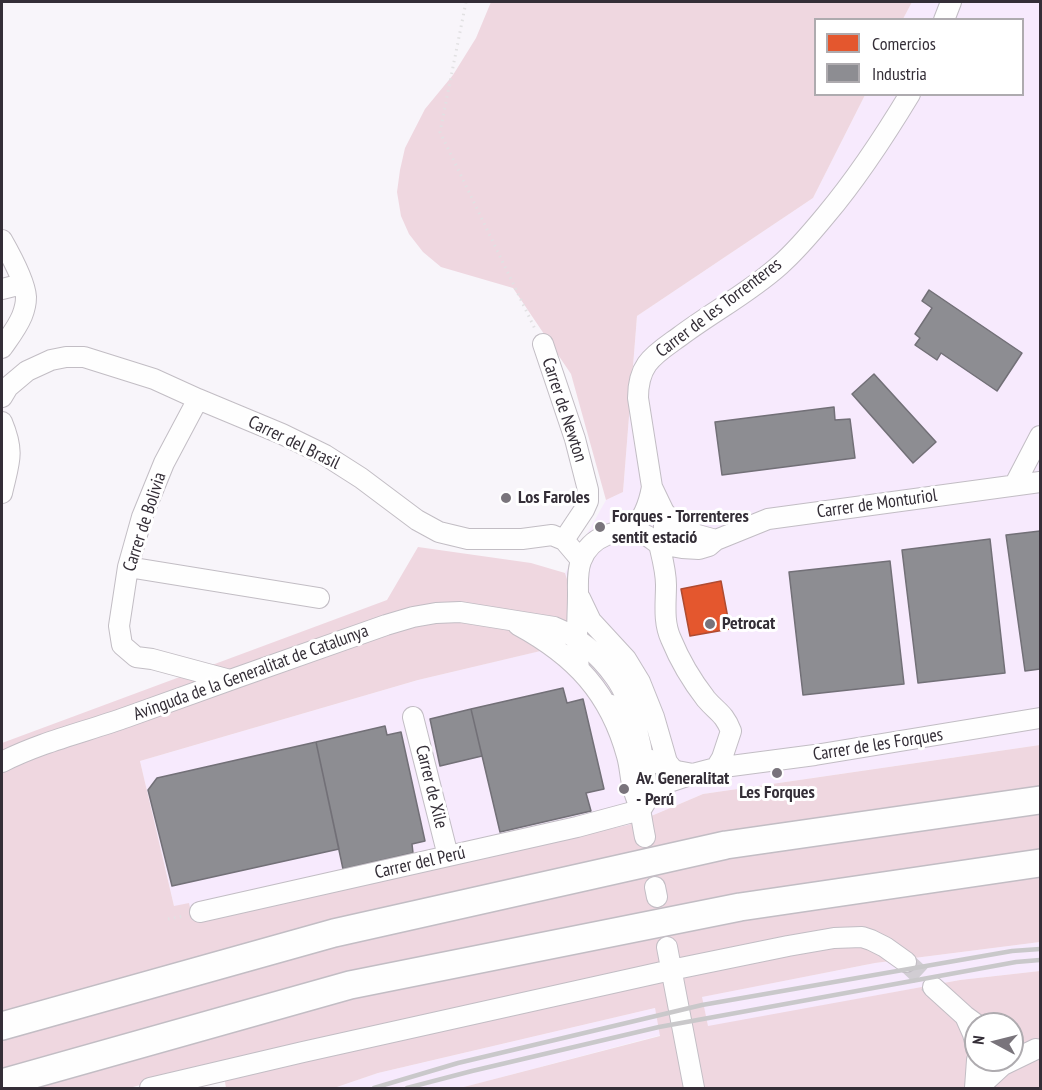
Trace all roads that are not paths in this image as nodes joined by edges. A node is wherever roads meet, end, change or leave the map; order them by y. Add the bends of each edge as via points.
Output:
1 (951, 2) edge
2 (945, 18) edge
3 (909, 96) edge
4 (2, 240) edge
5 (22, 284) junction
6 (2, 289) edge
7 (543, 344) road end
8 (2, 348) edge
9 (2, 397) edge
10 (198, 399) junction
11 (2, 422) edge
12 (1041, 436) edge
13 (1041, 482) edge
14 (1016, 484) junction
15 (652, 487) junction
16 (2, 493) edge
17 (664, 512) junction
18 (631, 531) junction
19 (564, 540) junction
20 (716, 540) junction
21 (659, 544) junction
22 (581, 560) junction
23 (128, 567) junction
24 (578, 592) junction
25 (319, 598) dead end
26 (505, 619) junction
27 (545, 625) junction
28 (576, 639) junction
29 (579, 668) junction
30 (230, 680) junction
31 (607, 704) junction
32 (413, 717) dead end
33 (1041, 718) edge
34 (642, 756) junction
35 (2, 762) edge
36 (670, 767) junction
37 (716, 768) junction
38 (693, 774) junction
39 (1041, 800) edge
40 (643, 806) junction
41 (645, 837) dead end
42 (448, 856) junction
43 (1041, 863) edge
44 (200, 912) dead end
45 (667, 947) dead end
46 (906, 962) tunnel mouth
47 (671, 970) junction
48 (933, 987) tunnel mouth
49 (964, 1014) edge
50 (2, 1026) edge
51 (1038, 1050) edge
52 (977, 1072) edge
53 (2, 1083) edge
54 (689, 1083) edge
55 (150, 1089) edge
56 (708, 1089) edge
57 (976, 1089) edge

1 - 2 street
3 - 15 street, Carrer de les Torrenteres via 846,192 780,266 685,332 648,363 638,386 638,398
4 - 5 street
5 - 6 street
5 - 8 street via 26,298 23,314
7 - 19 street, Carrer de Newton via 588,490 584,510
9 - 10 street, Carrer del Brasil via 27,371 51,360 84,357 154,379
10 - 19 street, Carrer del Brasil via 325,455 439,532 468,539 552,535
10 - 23 street, Carrer de Bolivia via 164,463 142,517
11 - 16 street via 11,449
12 - 14 street
13 - 14 street, Carrer de Monturiol
14 - 20 street, Carrer de Monturiol via 768,519
15 - 17 street, Carrer de les Torrenteres
15 - 18 street, Carrer de les Torrenteres via 645,513
17 - 20 street via 680,528
17 - 21 street
18 - 21 street
18 - 22 street via 603,536
19 - 22 street
20 - 21 street, Carrer de Monturiol via 699,549
21 - 37 street via 670,638 691,679 723,715 731,731
22 - 24 street
23 - 25 street
23 - 30 street, Carrer de Bolivia via 119,626 122,645 136,657
24 - 27 street via 560,615
24 - 28 street
24 - 36 street via 591,621 626,659 640,682
26 - 27 street, Avinguda de la Generalitat de Catalunya
26 - 29 street, Avinguda de la Generalitat de Catalunya via 539,637
26 - 30 street, Avinguda de la Generalitat de Catalunya via 460,612 413,616
27 - 28 street, Avinguda de la Generalitat de Catalunya
28 - 29 street
28 - 34 street, Avinguda de la Generalitat de Catalunya via 616,679 633,719
29 - 31 street, Avinguda de la Generalitat de Catalunya
30 - 35 street, Avinguda de la Generalitat de Catalunya
31 - 34 street via 615,709 634,751
31 - 40 street, Avinguda de la Generalitat de Catalunya via 628,757 633,788
32 - 42 street, Carrer de Xile
33 - 37 street, Carrer de les Forques via 815,756
34 - 36 street
34 - 40 street, Avinguda de la Generalitat de Catalunya
36 - 38 street
37 - 38 street, Carrer de les Forques
38 - 40 street, Carrer de les Forques via 669,782
39 - 50 highway via 726,845 334,933
40 - 41 street
40 - 42 street, Carrer del Perú via 577,827
42 - 44 street, Carrer del Perú
43 - 53 highway via 740,906 350,985
45 - 47 street
46 - 47 street via 872,940 854,937
47 - 54 street
47 - 55 street
48 - 49 street
51 - 57 street via 1003,1065
52 - 57 street
54 - 56 street

